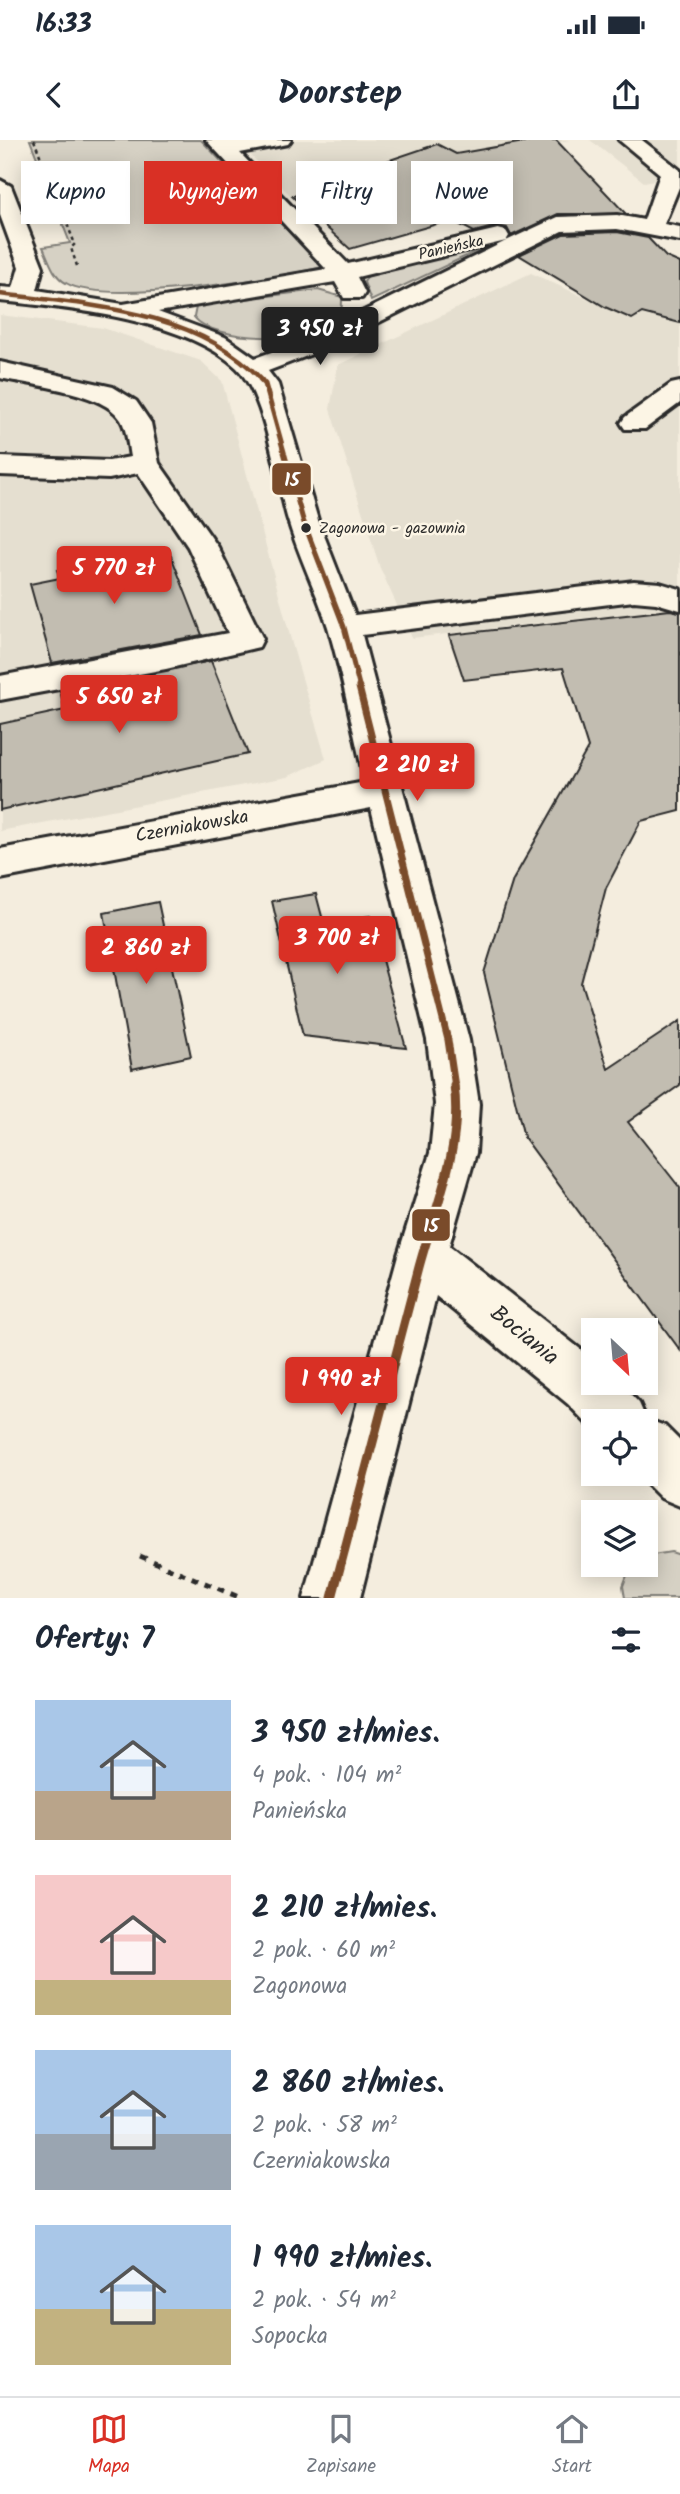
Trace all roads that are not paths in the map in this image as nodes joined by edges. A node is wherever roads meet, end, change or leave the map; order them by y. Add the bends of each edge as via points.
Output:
1 (281, 140) edge
2 (629, 140) edge
3 (221, 145) edge
4 (0, 186) edge
5 (558, 224) junction
6 (652, 227) junction
7 (680, 234) edge
8 (343, 273) junction
9 (11, 295) edge
10 (123, 311) junction
11 (366, 320) junction
12 (254, 367) junction
13 (0, 370) edge
14 (680, 390) edge
15 (635, 423) dead end
16 (145, 463) junction
17 (0, 466) edge
18 (680, 600) edge
19 (344, 627) junction
20 (0, 688) edge
21 (384, 792) junction
22 (0, 864) edge
23 (422, 1255) junction
24 (609, 1409) edge
25 (658, 1457) edge
26 (680, 1479) edge
27 (332, 1598) edge

1 - 3 street
2 - 6 street via 671,172
3 - 8 street
4 - 9 street via 32,267
5 - 6 street, Panieńska via 617,222
5 - 8 street, Panieńska
5 - 11 street, Panieńska
6 - 7 street, Panieńska
8 - 10 street, Panieńska
8 - 11 street
9 - 10 street
10 - 12 street via 232,349
11 - 12 street, Panieńska
12 - 19 street via 265,384 303,520
13 - 16 street via 104,393 126,407 137,423
14 - 15 street
16 - 17 street via 109,470
16 - 20 street via 202,547 247,639
18 - 19 street via 634,591
19 - 21 street
21 - 22 street, Czerniakowska
21 - 23 street via 449,1040 457,1104 453,1153
23 - 24 street, Bociania
23 - 27 street
25 - 26 street

